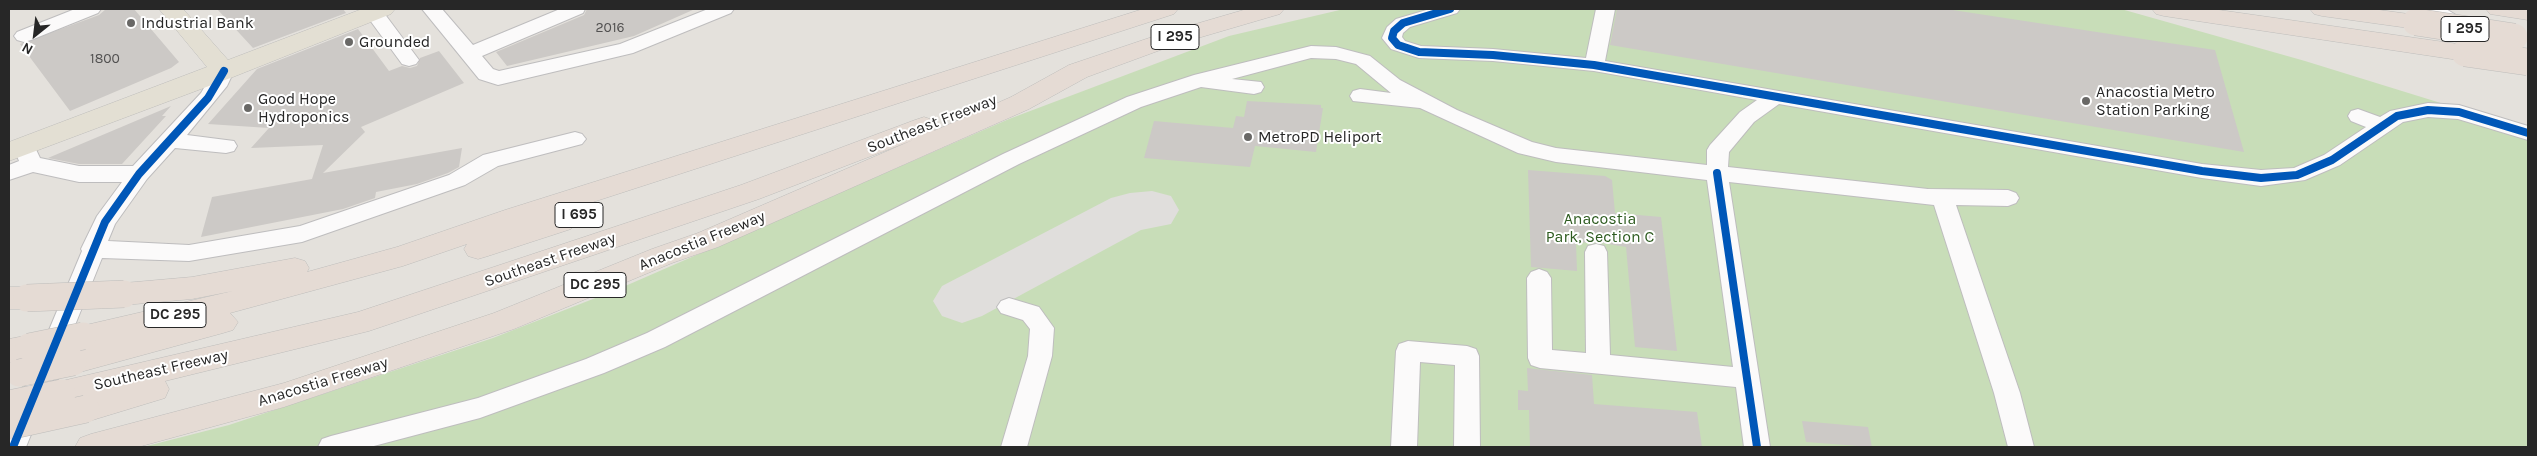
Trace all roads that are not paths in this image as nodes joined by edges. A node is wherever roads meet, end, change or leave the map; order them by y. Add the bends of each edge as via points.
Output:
1 (91, 9) edge
2 (173, 9) edge
3 (432, 9) edge
4 (576, 9) edge
5 (724, 9) edge
6 (1166, 9) edge
7 (1272, 9) edge
8 (1450, 9) edge
9 (1606, 9) edge
10 (2164, 9) edge
11 (2322, 9) edge
12 (2498, 9) edge
13 (378, 10) edge
14 (2528, 13) edge
15 (2425, 16) edge
16 (24, 36) dead end
17 (2521, 38) edge
18 (1076, 39) junction
19 (469, 54) junction
20 (409, 60) dead end
21 (2528, 62) edge
22 (1594, 65) junction
23 (2528, 68) edge
24 (224, 71) junction
25 (1078, 71) junction
26 (1195, 82) junction
27 (1254, 87) dead end
28 (1360, 96) dead end
29 (1775, 97) junction
30 (1425, 103) junction
31 (2358, 116) dead end
32 (2382, 126) junction
33 (2528, 133) edge
34 (168, 140) junction
35 (576, 140) dead end
36 (226, 146) dead end
37 (21, 154) edge
38 (9, 173) edge
39 (1717, 173) junction
40 (139, 174) junction
41 (1942, 197) junction
42 (2008, 198) dead end
43 (515, 217) junction
44 (92, 249) junction
45 (1596, 252) dead end
46 (1539, 278) dead end
47 (18, 298) edge
48 (1009, 307) dead end
49 (78, 349) junction
50 (16, 362) edge
51 (1598, 364) junction
52 (1746, 378) junction
53 (74, 401) junction
54 (9, 404) edge
55 (9, 426) edge
56 (13, 447) edge
57 (91, 447) edge
58 (331, 447) edge
59 (1014, 447) edge
60 (1404, 447) edge
61 (1467, 447) edge
62 (1757, 447) edge
63 (2021, 447) edge

1 - 16 street
2 - 24 main road
3 - 19 street
4 - 19 street
5 - 19 street via 626,49 498,78 486,74
6 - 18 highway, I 295
7 - 25 highway, Anacostia Freeway / I 295 via 1166,40
8 - 22 street via 1402,23 1392,38 1398,45 1419,52
9 - 22 street
10 - 21 highway, bridge
11 - 15 highway, I 295
12 - 14 highway, I 295
13 - 20 street
13 - 24 main road
15 - 17 highway, I 295, bridge
15 - 23 street
18 - 43 highway, DC 295
18 - 49 highway, Southeast Freeway / I 695 via 983,76 376,282
22 - 29 street
24 - 34 street via 208,98
24 - 37 main road
25 - 53 highway, Southeast Freeway / I 695 via 750,192 359,323 171,384
25 - 57 highway, Anacostia Freeway / DC 295 via 1020,103 708,240 504,321 284,395
26 - 27 street
26 - 30 street via 1311,52 1336,53 1363,60 1393,85
26 - 58 street via 1134,102 1011,159 648,344 480,408
28 - 30 street
29 - 32 street via 2202,171 2262,178 2297,175 2332,160
29 - 39 street via 1748,117 1718,150
30 - 39 street via 1526,148 1556,156
31 - 32 street
32 - 33 street via 2397,116 2428,110 2459,112
34 - 36 street
34 - 40 street
35 - 44 street via 491,160 457,180 302,234 189,253
37 - 38 street
37 - 40 street via 80,174
39 - 41 street
39 - 52 street
40 - 44 street via 105,222
41 - 42 street
41 - 63 street via 2007,393
43 - 47 highway, bridge via 192,288
43 - 49 highway, DC 295 via 403,256
44 - 56 street
45 - 51 street
46 - 51 street via 1540,358
48 - 59 street via 1031,313 1042,328 1040,356
49 - 50 highway, Southeast Freeway / I 695, bridge
51 - 52 street
52 - 62 street
53 - 54 highway, bridge
53 - 55 highway, bridge
60 - 61 street via 1408,351 1467,356

